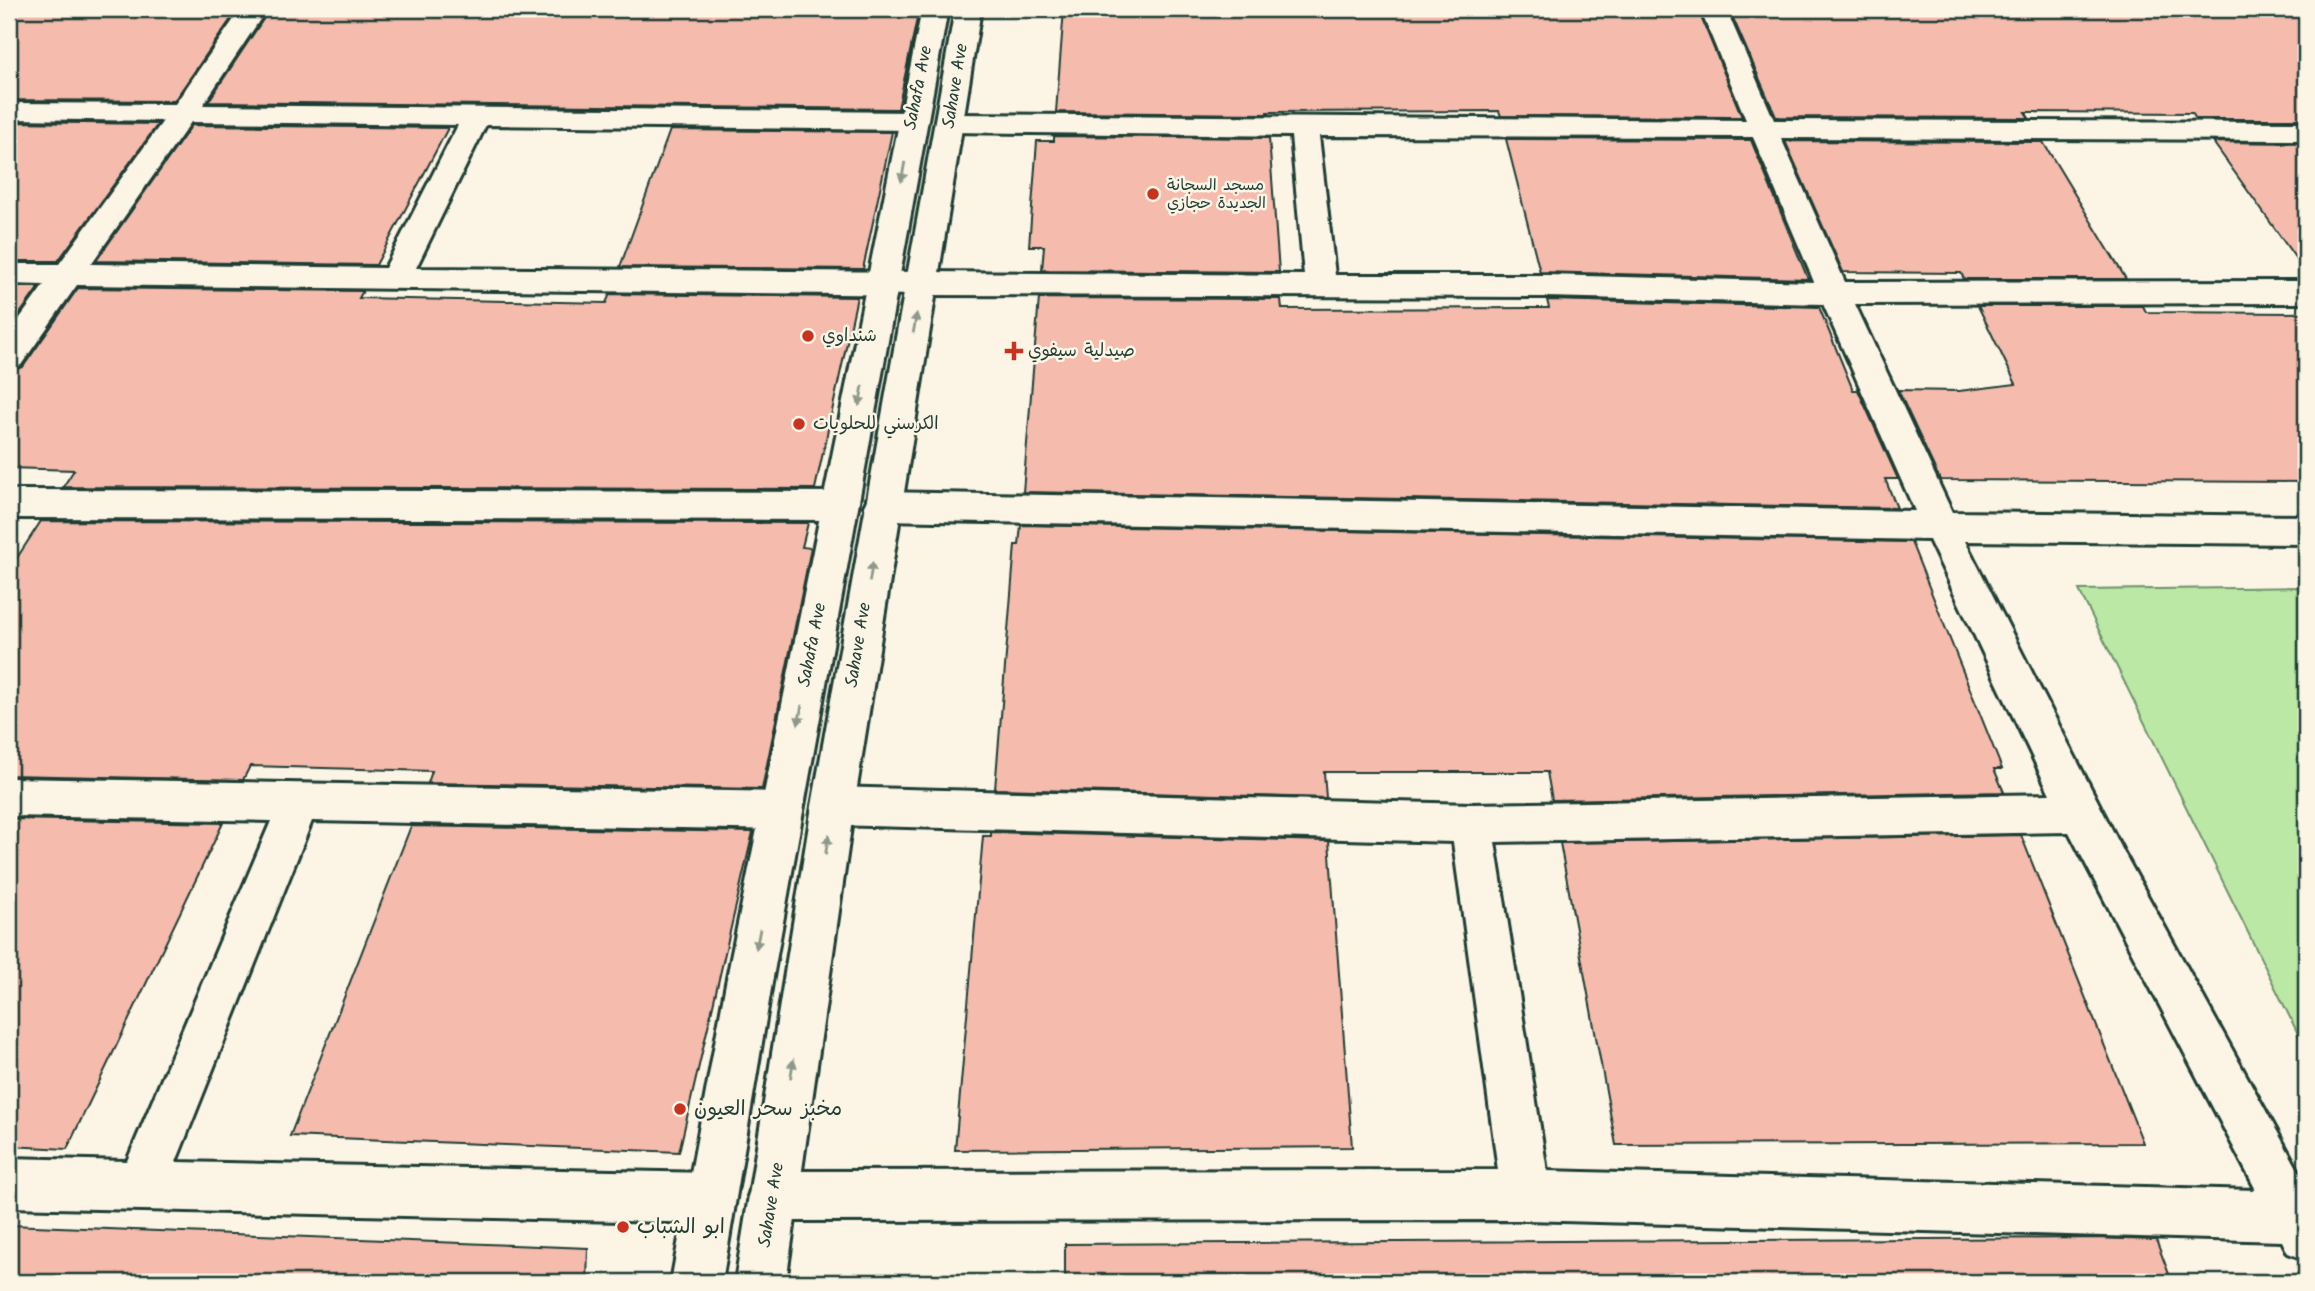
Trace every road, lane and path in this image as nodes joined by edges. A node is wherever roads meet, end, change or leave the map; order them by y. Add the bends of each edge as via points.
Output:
1 (254, 9) edge
2 (935, 9) edge
3 (968, 9) edge
4 (1713, 9) edge
5 (9, 111) edge
6 (184, 112) junction
7 (476, 116) junction
8 (913, 121) junction
9 (950, 123) junction
10 (1304, 127) junction
11 (1762, 128) junction
12 (2306, 131) edge
13 (9, 274) edge
14 (67, 274) junction
15 (395, 278) junction
16 (883, 283) junction
17 (922, 284) junction
18 (1321, 286) junction
19 (2306, 292) edge
20 (1835, 293) junction
21 (9, 358) edge
22 (9, 503) edge
23 (839, 506) junction
24 (882, 506) junction
25 (1939, 526) junction
26 (2306, 530) edge
27 (9, 797) edge
28 (299, 803) junction
29 (833, 806) junction
30 (782, 811) junction
31 (2080, 813) junction
32 (1471, 823) junction
33 (9, 1183) edge
34 (142, 1185) junction
35 (1526, 1195) junction
36 (773, 1196) junction
37 (711, 1198) junction
38 (2301, 1226) edge
39 (696, 1282) edge
40 (760, 1282) edge

1 - 6 street
2 - 8 street, Sahafa Ave
3 - 9 street, Sahave Ave
4 - 11 street
5 - 6 street
6 - 7 street
6 - 14 street
7 - 8 street
7 - 15 street
8 -> 16 street, Sahafa Ave
9 - 10 street
9 - 17 street, Sahave Ave
10 - 11 street
10 - 18 street
11 - 12 street
11 - 20 street
13 - 14 street
14 - 15 street
14 - 21 street
15 - 16 street
16 - 17 street
16 -> 23 street, Sahafa Ave
17 - 18 street
24 -> 17 street, Sahave Ave
18 - 20 street
19 - 20 street
20 - 25 street
22 - 23 street
23 -> 30 street, Sahafa Ave
24 - 25 street
29 -> 24 street, Sahave Ave
25 - 26 street
25 - 31 street
27 - 28 street
28 - 30 street
28 - 34 street
29 - 32 street
36 -> 29 street, Sahave Ave
30 -> 37 street, Sahafa Ave
31 - 32 street
31 - 38 street
32 - 35 street
33 - 34 street
34 - 37 street
35 - 36 street
35 - 38 street
36 - 40 street, Sahave Ave
37 - 39 street, Sahafa Ave

